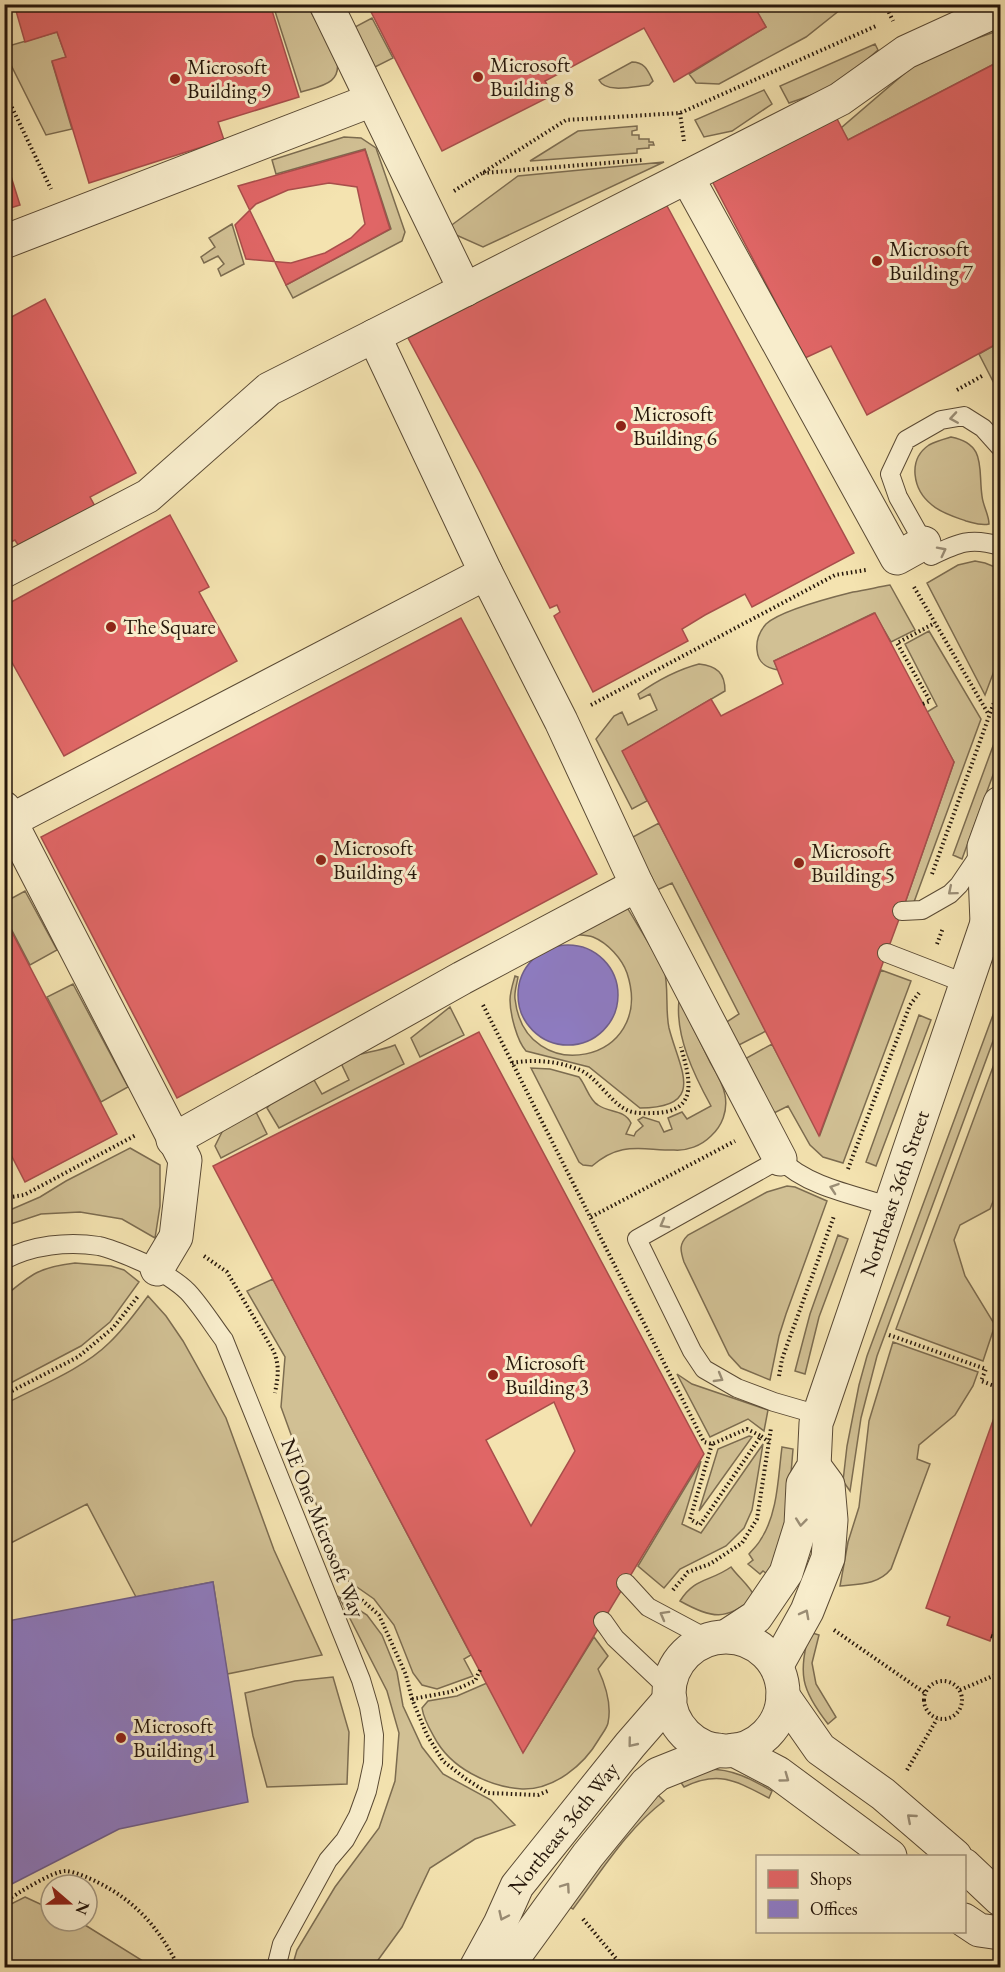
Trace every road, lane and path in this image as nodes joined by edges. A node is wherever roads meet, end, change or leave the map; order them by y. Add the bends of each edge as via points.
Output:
1 (326, 4) edge
2 (1000, 9) edge
3 (876, 26) dead end
4 (4, 92) edge
5 (372, 100) junction
6 (680, 113) junction
7 (647, 160) dead end
8 (482, 173) junction
9 (687, 177) junction
10 (426, 209) junction
11 (65, 220) junction
12 (4, 242) edge
13 (465, 290) junction
14 (374, 336) junction
15 (1000, 447) edge
16 (1000, 546) edge
17 (910, 550) junction
18 (4, 571) edge
19 (486, 573) junction
20 (935, 622) junction
21 (923, 704) dead end
22 (989, 715) dead end
23 (561, 721) junction
24 (1000, 802) edge
25 (6, 817) edge
26 (984, 847) junction
27 (637, 885) junction
28 (902, 910) dead end
29 (994, 913) edge
30 (942, 931) dead end
31 (887, 953) dead end
32 (929, 970) junction
33 (468, 975) junction
34 (967, 984) junction
35 (679, 1038) dead end
36 (512, 1063) junction
37 (763, 1126) junction
38 (168, 1130) junction
39 (780, 1159) junction
40 (843, 1192) junction
41 (4, 1198) edge
42 (889, 1206) junction
43 (590, 1218) junction
44 (176, 1237) junction
45 (4, 1260) edge
46 (156, 1269) junction
47 (889, 1335) dead end
48 (1000, 1388) edge
49 (4, 1395) edge
50 (774, 1402) junction
51 (273, 1403) dead end
52 (819, 1415) junction
53 (761, 1436) junction
54 (770, 1442) junction
55 (712, 1444) junction
56 (814, 1466) junction
57 (626, 1583) dead end
58 (347, 1589) dead end
59 (670, 1593) dead end
60 (603, 1622) dead end
61 (828, 1625) dead end
62 (992, 1636) dead end
63 (718, 1638) junction
64 (1000, 1639) edge
65 (777, 1665) junction
66 (480, 1670) dead end
67 (1000, 1674) edge
68 (960, 1690) junction
69 (925, 1693) junction
70 (670, 1694) junction
71 (783, 1696) junction
72 (412, 1699) junction
73 (937, 1719) junction
74 (726, 1750) junction
75 (907, 1771) dead end
76 (554, 1787) dead end
77 (887, 1855) edge
78 (953, 1855) edge
79 (966, 1867) edge
80 (1000, 1899) edge
81 (4, 1902) edge
82 (577, 1912) dead end
83 (966, 1921) edge
84 (1000, 1933) edge
85 (178, 1968) edge
86 (276, 1968) edge
87 (476, 1968) edge
88 (506, 1968) edge
89 (624, 1968) edge

1 - 5 street
2 - 9 street via 906,52 840,99
3 - 6 path
4 - 11 path
5 - 10 street
5 - 11 street
6 - 8 path via 566,120
6 - 9 path
7 - 8 path
8 - 10 path
9 - 13 street
9 - 17 street
10 - 13 street
11 - 12 street
13 - 14 street
14 - 18 street via 269,389 148,496
14 - 19 street
15 -> 17 lane via 983,428 964,416 941,420 906,440 890,474
17 -> 16 lane via 931,556 959,542 985,541
17 - 20 path
17 - 23 path via 879,568 835,575
19 - 23 street
19 - 25 street
20 - 21 path via 897,643 930,700
20 - 22 path
23 - 27 street
24 - 26 street, Northeast 36th Street
25 - 38 street
26 -> 28 lane via 950,894 922,910
26 - 29 street, Northeast 36th Street
27 - 33 street
27 - 37 street
29 - 34 street, Northeast 36th Street
30 - 32 path
31 - 32 lane
32 - 34 lane
32 - 40 path via 922,990 910,1005
33 - 36 path
33 - 38 street
34 - 42 street, Northeast 36th Street
35 - 36 path via 690,1083 686,1098 675,1110 660,1113 628,1111 583,1071 541,1060
36 - 43 path
37 - 39 street
37 - 43 path
38 - 41 path via 24,1196
38 - 44 street via 185,1160
40 -> 39 lane via 791,1171
39 -> 50 lane via 637,1239 704,1369 737,1388
40 - 42 lane
40 - 50 path via 782,1359
42 - 52 street, Northeast 36th Street
43 - 55 path via 704,1442
44 - 46 street
44 - 51 path via 227,1272 267,1340 277,1358 279,1372
45 - 46 lane, NE One Microsoft Way via 33,1249 79,1244 101,1246
46 - 49 path via 113,1328 78,1357
46 - 86 lane, NE One Microsoft Way via 189,1293 224,1340 369,1707 374,1744 367,1791 345,1840 328,1860 282,1944
47 - 48 path via 986,1369 981,1381
50 - 52 lane
50 - 54 path
52 - 56 street, Northeast 36th Street
53 - 54 path
53 - 55 path via 747,1429
53 - 55 path via 700,1525 690,1519
54 - 59 path via 757,1519 742,1542 710,1564 688,1572
56 -> 63 street, Northeast 36th Street via 803,1484 801,1526 786,1574 756,1617
65 -> 56 street via 807,1611 828,1558 828,1485
63 -> 57 lane via 648,1606
58 - 72 path via 379,1615 406,1675
60 - 70 lane
61 - 69 path
62 - 64 path
63 - 65 street via 747,1640
63 - 70 street via 691,1648 678,1663 670,1680
65 - 71 street
66 - 72 path via 475,1681 450,1692
67 - 68 path
68 - 69 path via 944,1681 932,1684
68 - 73 path via 962,1702 958,1713 948,1719
69 - 73 path via 925,1709
70 - 74 street via 674,1718 685,1734 701,1746
70 -> 87 street, Northeast 36th Way via 517,1886
71 - 74 street via 781,1713 771,1729 757,1742
78 -> 71 street via 883,1794 820,1749
72 - 76 path via 443,1761 466,1779 488,1792 507,1795 538,1795
73 - 75 path
74 -> 77 street via 778,1773
88 -> 74 street, Northeast 36th Way via 646,1784 658,1774
79 - 80 street
81 - 85 path via 65,1871 89,1878 112,1889 151,1922
82 - 89 path
83 - 84 street via 979,1930

